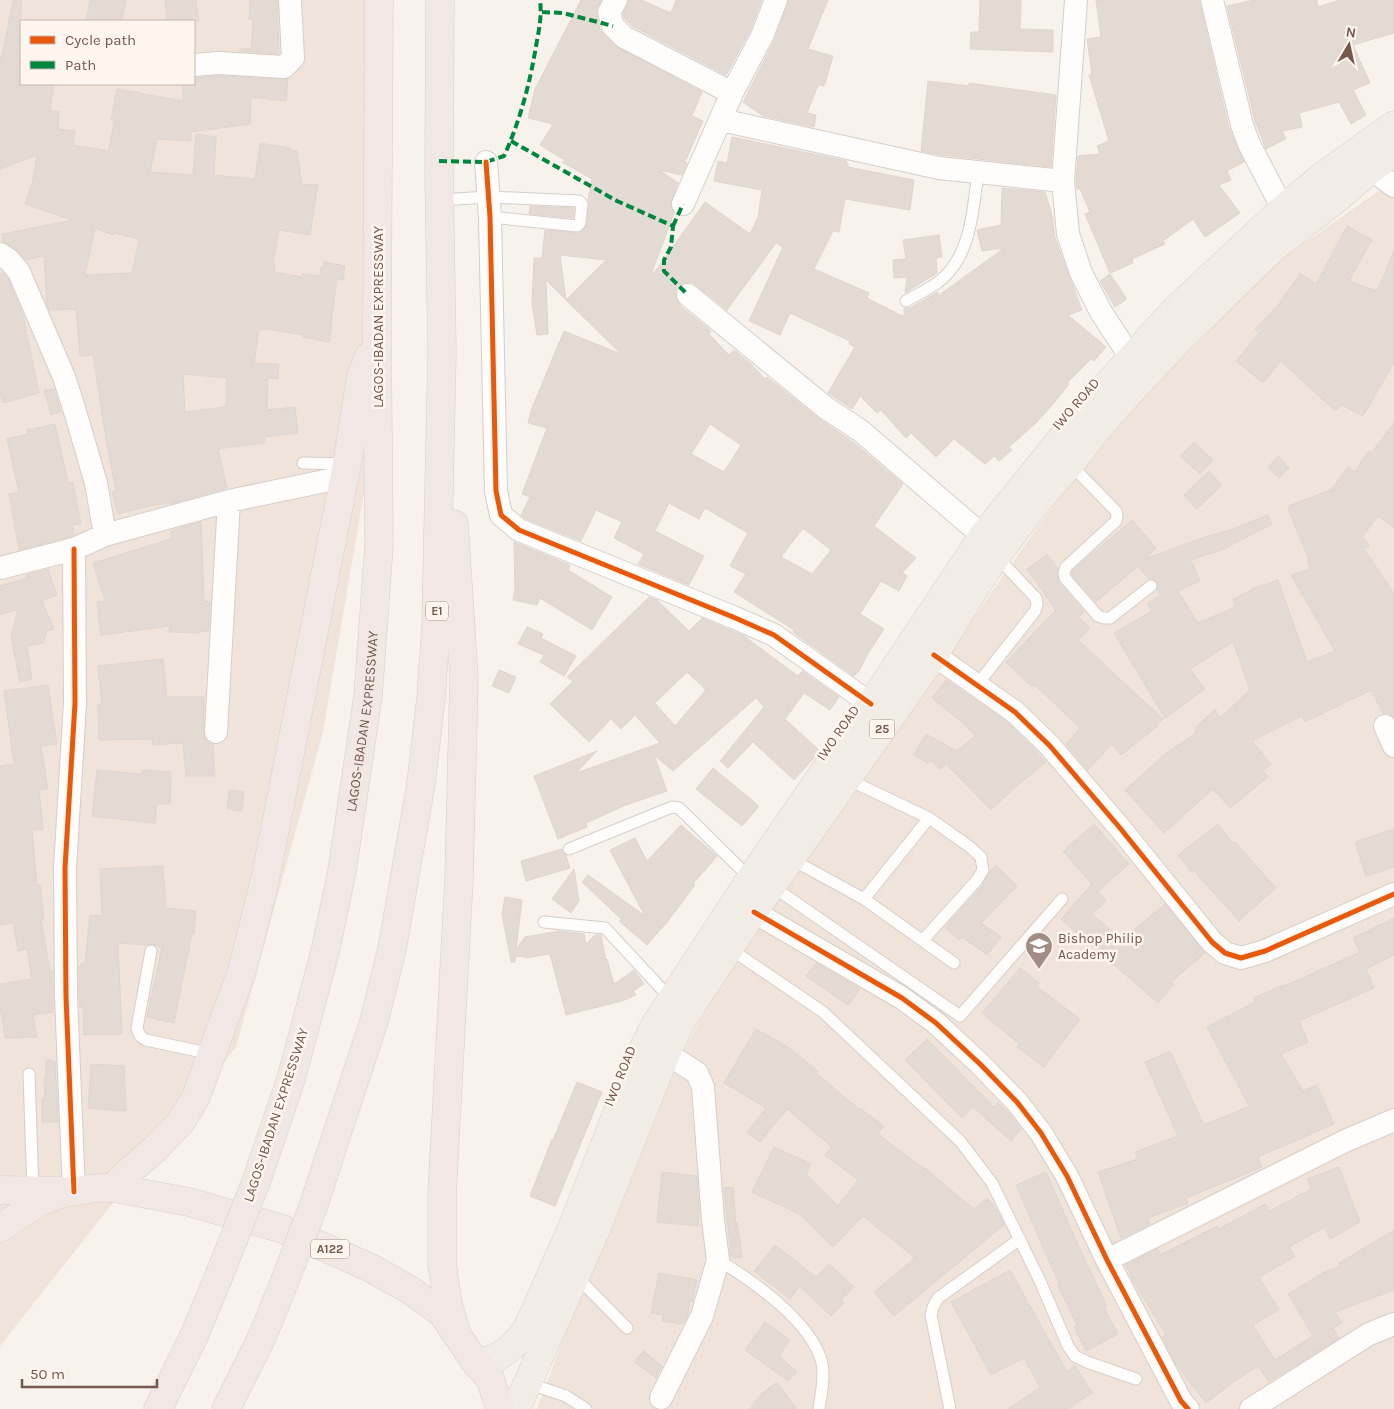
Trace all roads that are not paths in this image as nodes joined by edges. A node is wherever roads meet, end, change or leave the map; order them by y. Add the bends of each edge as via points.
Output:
1 (290, 0) edge
2 (379, 0) edge
3 (440, 0) edge
4 (616, 0) edge
5 (776, 0) edge
6 (1076, 0) edge
7 (1212, 0) edge
8 (195, 65) edge
9 (732, 93) junction
10 (721, 120) junction
11 (1394, 125) edge
12 (1394, 153) edge
13 (486, 162) dead end
14 (1372, 169) junction
15 (978, 172) junction
16 (1063, 181) junction
17 (1394, 186) edge
18 (439, 200) junction
19 (683, 204) dead end
20 (490, 207) junction
21 (1283, 209) junction
22 (0, 254) edge
23 (688, 295) dead end
24 (906, 301) dead end
25 (377, 330) junction
26 (442, 352) junction
27 (1131, 358) junction
28 (303, 464) dead end
29 (1070, 464) junction
30 (345, 471) junction
31 (229, 501) junction
32 (105, 535) junction
33 (990, 546) junction
34 (74, 548) junction
35 (0, 568) edge
36 (1152, 586) dead end
37 (934, 655) junction
38 (977, 685) junction
39 (871, 704) junction
40 (216, 732) dead end
41 (847, 779) junction
42 (930, 818) junction
43 (569, 849) dead end
44 (791, 859) junction
45 (761, 882) junction
46 (1394, 894) edge
47 (864, 899) junction
48 (1062, 899) dead end
49 (754, 912) junction
50 (544, 922) dead end
51 (923, 940) junction
52 (729, 948) junction
53 (151, 951) dead end
54 (954, 962) dead end
55 (671, 999) junction
56 (666, 1053) junction
57 (212, 1054) junction
58 (29, 1074) dead end
59 (1394, 1120) edge
60 (114, 1188) junction
61 (0, 1190) edge
62 (33, 1190) junction
63 (74, 1192) junction
64 (0, 1228) edge
65 (1020, 1239) junction
66 (718, 1260) junction
67 (1108, 1260) junction
68 (574, 1275) junction
69 (1394, 1324) edge
70 (627, 1328) dead end
71 (457, 1335) junction
72 (476, 1363) junction
73 (1136, 1379) dead end
74 (527, 1384) junction
75 (661, 1398) dead end
76 (158, 1409) edge
77 (226, 1409) edge
78 (500, 1409) edge
79 (516, 1409) edge
80 (586, 1409) edge
81 (818, 1409) edge
82 (950, 1409) edge
83 (1188, 1409) edge
84 (1250, 1409) edge

1 - 8 street via 293,58 284,67
2 - 25 highway, LAGOS-IBADAN EXPRESSWAY
3 - 18 highway, E1
4 - 9 street via 609,12 613,26 624,37
5 - 9 street via 762,36
6 - 16 street
7 - 21 street via 1242,125
9 - 10 street
10 - 15 street via 939,168
10 - 19 street
11 - 21 main road, IWO ROAD
12 - 14 main road, IWO ROAD / 25
13 - 20 street
14 - 17 street
14 - 29 main road, IWO ROAD / 25 via 1252,268 1140,380
15 - 16 street
15 - 24 lane via 968,236 960,256 943,279
16 - 27 street via 1068,234 1081,273 1101,312
18 - 20 lane
18 - 26 highway, E1
20 - 20 lane via 579,201 582,204 577,226
20 - 39 street via 496,491 501,515 520,530 774,635
21 - 27 main road, IWO ROAD via 1174,311
22 - 32 street via 19,272 64,377 96,484
23 - 33 street via 826,408 861,432
25 - 30 highway via 361,377
25 - 76 highway, LAGOS-IBADAN EXPRESSWAY, bridge via 379,546 368,696 342,871 326,948 291,1079 257,1179 194,1336
26 - 71 highway via 464,678 459,879 442,1195 442,1264
26 - 77 highway, E1, bridge via 436,626 431,698 421,784 392,949 374,1021 313,1207 262,1337
27 - 33 main road, IWO ROAD via 1086,408
28 - 30 lane
29 - 33 main road, IWO ROAD / 25
29 - 36 lane via 1117,515 1116,521 1066,567 1065,578 1103,618 1110,618
30 - 31 street
30 - 57 highway via 265,880 242,971
31 - 32 street
31 - 40 street
32 - 34 street
33 - 37 main road, IWO ROAD / 25
33 - 38 lane via 1036,598 1037,605 1036,611
33 - 39 main road, IWO ROAD
34 - 35 street
34 - 63 street via 75,703 65,868 66,997
37 - 38 street
37 - 41 main road, IWO ROAD / 25
38 - 46 street via 1015,712 1050,746 1212,942 1225,953 1241,958 1265,951
39 - 45 main road, IWO ROAD
41 - 42 lane
41 - 44 main road, IWO ROAD / 25
42 - 47 lane
42 - 51 lane via 981,857 983,870 968,892
43 - 45 lane via 672,807 679,808
44 - 45 main road, IWO ROAD / 25
44 - 47 lane
45 - 48 lane via 960,1016
45 - 49 main road, IWO ROAD / 25
45 - 55 main road, IWO ROAD
47 - 51 lane
49 - 52 main road, IWO ROAD / 25
49 - 67 street via 902,998 936,1023 980,1064 1017,1102 1041,1133 1067,1176
50 - 55 lane via 605,928
51 - 54 lane
52 - 56 main road, IWO ROAD / 25 via 682,1020
52 - 65 lane via 823,1012 960,1141 992,1183
53 - 57 lane via 137,1028 140,1036
55 - 72 main road, IWO ROAD via 640,1055 571,1230 526,1329 502,1354
56 - 66 street via 697,1073 703,1087
56 - 68 main road, IWO ROAD / 25 via 595,1232
57 - 60 highway via 196,1097 181,1122
58 - 62 lane
59 - 67 street via 1345,1141
60 - 63 highway, A122
60 - 71 highway, A122 via 231,1212 282,1228 334,1250 410,1290 442,1313
61 - 62 highway, A122
62 - 63 highway, A122
63 - 64 highway, A122 via 39,1202
65 - 73 lane via 1075,1356
65 - 82 lane via 938,1298 933,1307 931,1315
66 - 75 street via 702,1316
66 - 81 lane via 775,1300 810,1338 822,1365
67 - 83 street via 1181,1402
68 - 70 lane
68 - 74 main road, IWO ROAD / 25
69 - 84 street via 1369,1334
71 - 72 highway, A122
72 - 78 highway, A122 via 490,1378
74 - 79 main road, IWO ROAD / 25
74 - 80 lane via 566,1396

